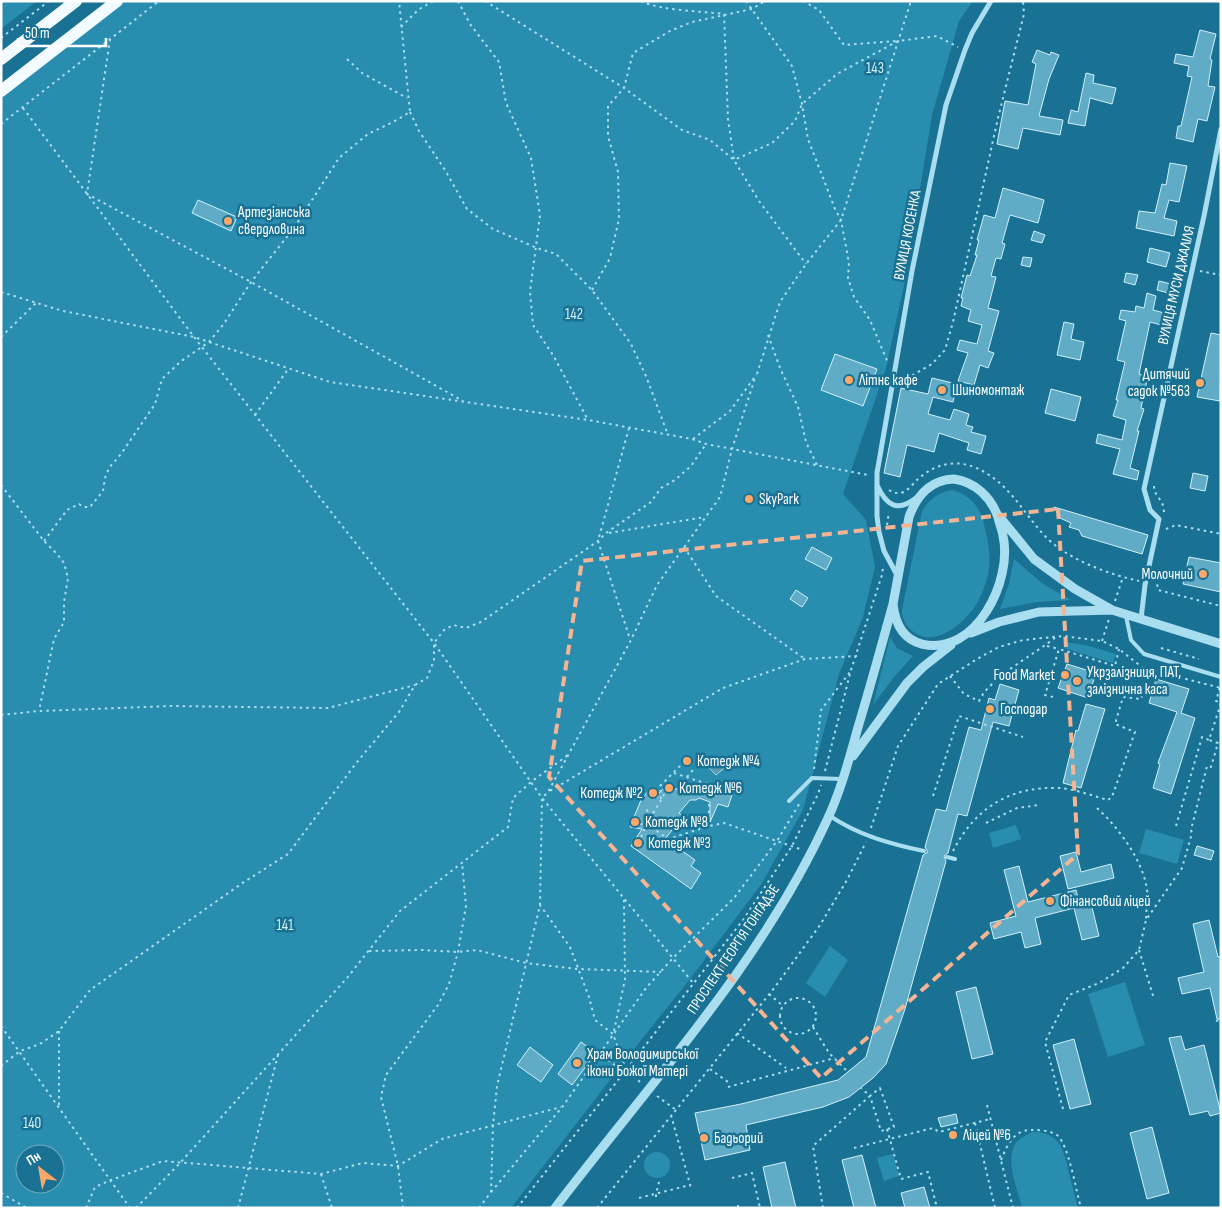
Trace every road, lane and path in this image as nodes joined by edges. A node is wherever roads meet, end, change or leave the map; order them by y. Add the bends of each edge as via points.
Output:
1 (49, 1) edge
2 (76, 1) edge
3 (117, 1) edge
4 (159, 1) edge
5 (399, 1) edge
6 (433, 1) edge
7 (458, 1) edge
8 (485, 1) edge
9 (641, 1) edge
10 (746, 1) edge
11 (765, 1) edge
12 (803, 1) edge
13 (911, 1) edge
14 (991, 1) edge
15 (1023, 1) edge
16 (752, 9) junction
17 (724, 14) junction
18 (401, 27) junction
19 (1, 38) edge
20 (110, 39) junction
21 (898, 41) junction
22 (965, 50) junction
23 (1, 59) edge
24 (347, 59) dead end
25 (624, 88) junction
26 (1, 91) edge
27 (408, 98) junction
28 (802, 104) junction
29 (23, 108) junction
30 (410, 112) junction
31 (1, 124) edge
32 (1221, 129) edge
33 (734, 160) junction
34 (87, 194) junction
35 (841, 220) junction
36 (537, 248) junction
37 (806, 264) junction
38 (1192, 270) junction
39 (1221, 275) edge
40 (251, 282) junction
41 (592, 290) junction
42 (1, 292) edge
43 (36, 303) junction
44 (768, 335) junction
45 (1, 337) edge
46 (194, 338) junction
47 (209, 342) junction
48 (201, 347) junction
49 (289, 368) junction
50 (756, 375) junction
51 (894, 378) junction
52 (893, 387) junction
53 (465, 402) junction
54 (255, 414) junction
55 (588, 420) junction
56 (629, 428) junction
57 (668, 435) junction
58 (692, 439) junction
59 (706, 444) junction
60 (732, 449) junction
61 (817, 466) junction
62 (876, 479) junction
63 (1, 485) edge
64 (897, 493) junction
65 (919, 496) junction
66 (892, 506) junction
67 (996, 512) junction
68 (706, 517) junction
69 (1163, 530) dead end
70 (606, 533) junction
71 (1221, 534) edge
72 (44, 541) junction
73 (598, 541) junction
74 (684, 547) junction
75 (884, 551) junction
76 (1155, 572) dead end
77 (898, 577) junction
78 (1123, 577) junction
79 (1146, 582) junction
80 (1158, 590) junction
81 (893, 604) junction
82 (1221, 606) edge
83 (1112, 610) junction
84 (1125, 614) junction
85 (1141, 619) junction
86 (961, 637) junction
87 (1056, 637) junction
88 (630, 640) junction
89 (1102, 641) junction
90 (434, 643) junction
91 (1221, 644) edge
92 (1046, 645) junction
93 (1161, 648) dead end
94 (1059, 649) junction
95 (1119, 649) junction
96 (857, 656) junction
97 (805, 659) junction
98 (1199, 659) dead end
99 (851, 670) junction
100 (1150, 670) junction
101 (950, 676) junction
102 (1221, 677) edge
103 (415, 685) junction
104 (1220, 688) edge
105 (1053, 697) dead end
106 (39, 711) junction
107 (1, 715) edge
108 (1023, 737) dead end
109 (1210, 740) junction
110 (568, 754) junction
111 (849, 760) junction
112 (683, 763) dead end
113 (693, 770) dead end
114 (674, 773) junction
115 (687, 777) junction
116 (812, 778) junction
117 (823, 778) junction
118 (842, 779) junction
119 (531, 782) junction
120 (721, 782) dead end
121 (713, 786) junction
122 (548, 792) junction
123 (665, 793) dead end
124 (709, 793) dead end
125 (656, 796) dead end
126 (933, 796) dead end
127 (542, 798) junction
128 (802, 798) dead end
129 (661, 799) junction
130 (709, 801) dead end
131 (789, 801) dead end
132 (1039, 805) dead end
133 (1098, 808) dead end
134 (646, 810) dead end
135 (653, 813) junction
136 (830, 816) junction
137 (986, 823) dead end
138 (640, 824) dead end
139 (647, 824) junction
140 (708, 826) junction
141 (1176, 826) dead end
142 (869, 837) junction
143 (641, 838) dead end
144 (776, 841) junction
145 (792, 846) junction
146 (924, 851) dead end
147 (812, 853) junction
148 (952, 854) dead end
149 (947, 857) dead end
150 (954, 859) dead end
151 (462, 862) junction
152 (624, 900) junction
153 (540, 906) junction
154 (1146, 920) junction
155 (1139, 950) junction
156 (369, 951) junction
157 (458, 952) junction
158 (673, 958) junction
159 (526, 963) junction
160 (578, 969) junction
161 (625, 971) junction
162 (662, 972) junction
163 (694, 984) junction
164 (769, 994) junction
165 (1154, 999) dead end
166 (784, 1006) junction
167 (1221, 1020) edge
168 (1216, 1021) dead end
169 (1, 1026) edge
170 (813, 1027) junction
171 (59, 1031) junction
172 (738, 1033) junction
173 (613, 1034) junction
174 (20, 1051) junction
175 (279, 1053) junction
176 (835, 1058) junction
177 (608, 1060) dead end
178 (1, 1066) edge
179 (709, 1068) junction
180 (786, 1068) dead end
181 (625, 1071) junction
182 (848, 1072) dead end
183 (728, 1082) dead end
184 (728, 1087) dead end
185 (861, 1088) dead end
186 (648, 1089) junction
187 (870, 1096) junction
188 (987, 1105) dead end
189 (59, 1106) junction
190 (563, 1106) junction
191 (1062, 1109) dead end
192 (676, 1110) junction
193 (671, 1115) junction
194 (990, 1119) junction
195 (974, 1123) junction
196 (493, 1125) junction
197 (888, 1129) junction
198 (890, 1139) junction
199 (854, 1148) dead end
200 (1001, 1160) junction
201 (180, 1163) junction
202 (398, 1166) junction
203 (249, 1169) junction
204 (321, 1174) junction
205 (660, 1178) dead end
206 (732, 1178) dead end
207 (111, 1180) junction
208 (690, 1185) junction
209 (691, 1188) dead end
210 (491, 1192) junction
211 (1, 1193) edge
212 (656, 1195) junction
213 (639, 1198) dead end
214 (27, 1208) edge
215 (86, 1208) edge
216 (130, 1208) edge
217 (136, 1208) edge
218 (238, 1208) edge
219 (332, 1208) edge
220 (403, 1208) edge
221 (479, 1208) edge
222 (517, 1208) edge
223 (555, 1208) edge
224 (597, 1208) edge
225 (760, 1208) edge
226 (823, 1208) edge
227 (937, 1208) edge
228 (996, 1208) edge
229 (1013, 1208) edge
230 (1081, 1208) edge

1 - 19 path
2 - 23 main road
3 - 26 main road
4 - 20 path
5 - 18 path
6 - 18 path
7 - 36 path via 470,24 499,62 506,102 531,158 540,216
8 - 25 path
9 - 17 path via 672,9
10 - 16 path
11 - 16 path
12 - 21 path via 819,10 844,45
13 - 21 path
14 - 22 street, ВУЛИЦЯ КОСЕНКА
15 - 52 path via 1024,14 945,350 932,364
16 - 17 path
16 - 28 path via 792,66
17 - 25 path via 670,31 633,53
17 - 33 path via 728,119
18 - 27 path
20 - 29 path
20 - 34 path
21 - 22 path via 937,36
21 - 28 path via 837,74
21 - 35 path
22 - 51 street, ВУЛИЦЯ КОСЕНКА via 946,105
24 - 27 path via 362,74
25 - 33 path via 682,130 710,140
25 - 41 path via 608,106 608,136 618,172 619,219 610,258
27 - 30 path
28 - 33 path via 795,121 772,143
28 - 35 path via 808,139
29 - 31 path
29 - 34 path
30 - 36 path via 467,209 493,229
30 - 40 path via 368,134 339,158 294,228
32 - 38 street, ВУЛИЦЯ МУСИ ДЖАЛІЛЯ
33 - 37 path
34 - 40 path
34 - 46 path
35 - 37 path
35 - 51 path via 849,263 848,278 854,297 870,320
36 - 41 path via 556,254
36 - 55 path via 530,292 533,325 554,355
37 - 44 path via 780,302
38 - 39 path
38 - 79 street, ВУЛИЦЯ МУСИ ДЖАЛІЛЯ via 1144,489 1150,510 1159,519
40 - 47 path via 224,325
40 - 53 path
41 - 57 path via 631,344
42 - 43 path
43 - 45 path
43 - 46 path
44 - 50 path
44 - 61 path via 798,407 806,442
46 - 47 path
46 - 48 path
47 - 48 path
47 - 49 path
48 - 54 path
48 - 72 path via 162,379 154,404 109,468 103,491 90,506 78,504 67,510
49 - 53 path via 330,382
49 - 54 path
50 - 58 path via 730,411
50 - 60 path
51 - 52 street, ВУЛИЦЯ КОСЕНКА
52 - 62 street, ВУЛИЦЯ КОСЕНКА
53 - 55 path
54 - 90 path
55 - 56 path
56 - 57 path
56 - 73 path
57 - 58 path
58 - 59 path
59 - 60 path
59 - 70 path via 691,466 662,488 651,502
60 - 61 path
60 - 68 path via 720,497
61 - 62 path
62 - 64 path
62 - 66 street
62 - 75 street, ВУЛИЦЯ КОСЕНКА via 877,516
63 - 72 path
64 - 66 path
64 - 78 path via 939,466 963,464 975,468 1005,487 1044,536 1059,548 1075,558
65 - 66 street via 910,503
65 - 67 street via 927,488 945,480 964,481 988,498
65 - 77 street via 909,517
66 - 75 path
67 - 83 street via 1034,559 1075,589
67 - 86 street via 1004,537 1000,582 982,618
68 - 70 path
68 - 74 path
69 - 71 path via 1176,525
70 - 73 path
72 - 106 path via 64,563 68,578 64,622 54,639
73 - 88 path
73 - 90 path via 481,622 466,628 453,625 444,630
74 - 88 path via 657,585
74 - 97 path via 716,596
75 - 77 street, ВУЛИЦЯ КОСЕНКА
75 - 96 path via 882,574
76 - 80 path
77 - 81 street
78 - 79 path
78 - 83 path
79 - 80 path
79 - 85 street, ВУЛИЦЯ МУСИ ДЖАЛІЛЯ
80 - 82 path
81 - 86 street via 899,626 909,639 942,645
81 - 111 street, ПРОСПЕКТ ГЕОРГІЯ ГОНГАДЗЕ
83 - 84 street
83 - 86 street via 1039,612 999,622
83 - 89 path
84 - 85 street
84 - 102 lane via 1131,640 1144,654
85 - 91 street
86 - 111 street, ПРОСПЕКТ ГЕОРГІЯ ГОНГАДЗЕ via 907,683
87 - 89 path
87 - 92 path
87 - 101 path via 1023,640 999,648
88 - 110 path
89 - 95 path
90 - 103 path via 434,660 427,678
90 - 119 path
92 - 94 path
92 - 101 path via 983,691 980,701 964,694
93 - 98 path
94 - 95 path via 1115,666
94 - 105 path via 1045,695
95 - 100 path via 1142,668
96 - 97 path
96 - 99 path
97 - 122 path via 723,688
99 - 116 path via 822,710
99 - 117 path
100 - 104 path
100 - 148 path via 1141,699 1123,697 1115,724 1136,732 1112,797 1108,800 1061,788 1015,793 988,806 970,824
101 - 142 path via 938,684 898,746
103 - 106 path via 328,708 171,706
103 - 171 path via 399,712 288,854 90,990
104 - 109 path via 1216,701 1221,702
106 - 107 path
108 - 126 path via 958,716
109 - 141 path via 1202,737
109 - 154 path via 1218,743 1211,767 1207,766 1182,868
110 - 119 path
110 - 122 path
111 - 118 street, ПРОСПЕКТ ГЕОРГІЯ ГОНГАДЗЕ
112 - 114 path
113 - 115 path
114 - 115 path
114 - 129 path via 660,786
115 - 121 path
116 - 117 lane
116 - 131 lane
117 - 118 lane
117 - 145 path
118 - 136 street, ПРОСПЕКТ ГЕОРГІЯ ГОНГАДЗЕ
119 - 127 path
119 - 151 path via 513,798 508,827
120 - 121 path
121 - 124 path
122 - 127 path
123 - 129 path
125 - 129 path
127 - 152 path
127 - 153 path
128 - 144 path
129 - 135 path
130 - 140 path
132 - 137 path via 1017,808
133 - 154 path via 1137,858 1147,886
134 - 135 path
135 - 139 path
136 - 142 lane
136 - 147 street, ПРОСПЕКТ ГЕОРГІЯ ГОНГАДЗЕ
138 - 139 path
139 - 140 path via 668,839
139 - 143 path
140 - 144 path via 724,823
142 - 146 lane
142 - 164 path via 820,925
144 - 145 path
144 - 158 path via 734,898
145 - 147 path
145 - 163 path via 744,920
147 - 186 street, ПРОСПЕКТ ГЕОРГІЯ ГОНГАДЗЕ via 724,993
149 - 150 lane
151 - 156 path via 400,911
151 - 157 path via 466,906
152 - 158 path
152 - 161 path
153 - 159 path
153 - 160 path via 570,947
154 - 155 path
155 - 165 path
155 - 191 path via 1123,968 1069,995 1045,1042
156 - 157 path
156 - 175 path
157 - 159 path via 477,950
157 - 202 path via 449,984 438,1005 386,1075 381,1097
158 - 162 path
158 - 163 path
159 - 160 path
159 - 196 path via 497,1086
160 - 161 path
160 - 173 path via 596,1020
161 - 162 path
161 - 173 path
162 - 173 path via 646,988
163 - 181 path
164 - 166 path
164 - 172 path
166 - 170 path via 799,998 810,1002 816,1013
166 - 170 path via 780,1017 789,1032 806,1033
167 - 168 path
169 - 174 path
170 - 176 path
171 - 174 path via 40,1044
171 - 189 path
172 - 179 path
172 - 180 path
173 - 181 path
173 - 190 path
174 - 178 path
174 - 189 path
175 - 201 path
175 - 203 path
176 - 182 path
176 - 184 path
177 - 181 path
179 - 183 path
179 - 192 path
181 - 186 path
181 - 222 path
185 - 187 path
186 - 192 path
186 - 223 street, ПРОСПЕКТ ГЕОРГІЯ ГОНГАДЗЕ
187 - 197 path via 881,1131
187 - 197 path via 880,1088 894,1127
187 - 226 path via 813,1146
188 - 194 path
189 - 207 path
190 - 196 path
190 - 210 path
192 - 193 path
193 - 208 path
193 - 224 path
194 - 195 path
194 - 200 path
195 - 198 path via 940,1132 933,1128
195 - 228 path
196 - 202 path via 442,1139
196 - 210 path
197 - 198 path
198 - 199 path
198 - 227 path via 902,1179 928,1172
200 - 229 path
200 - 230 path via 1008,1142 1026,1130 1043,1130 1056,1135 1065,1146
201 - 203 path
201 - 207 path via 163,1161
201 - 217 path
202 - 204 path via 363,1163
202 - 220 path
203 - 204 path
203 - 218 path
204 - 219 path
205 - 212 path
206 - 225 path via 752,1173
207 - 215 path via 96,1187
207 - 216 path
208 - 209 path
208 - 212 path
210 - 221 path
211 - 214 path
212 - 213 path

